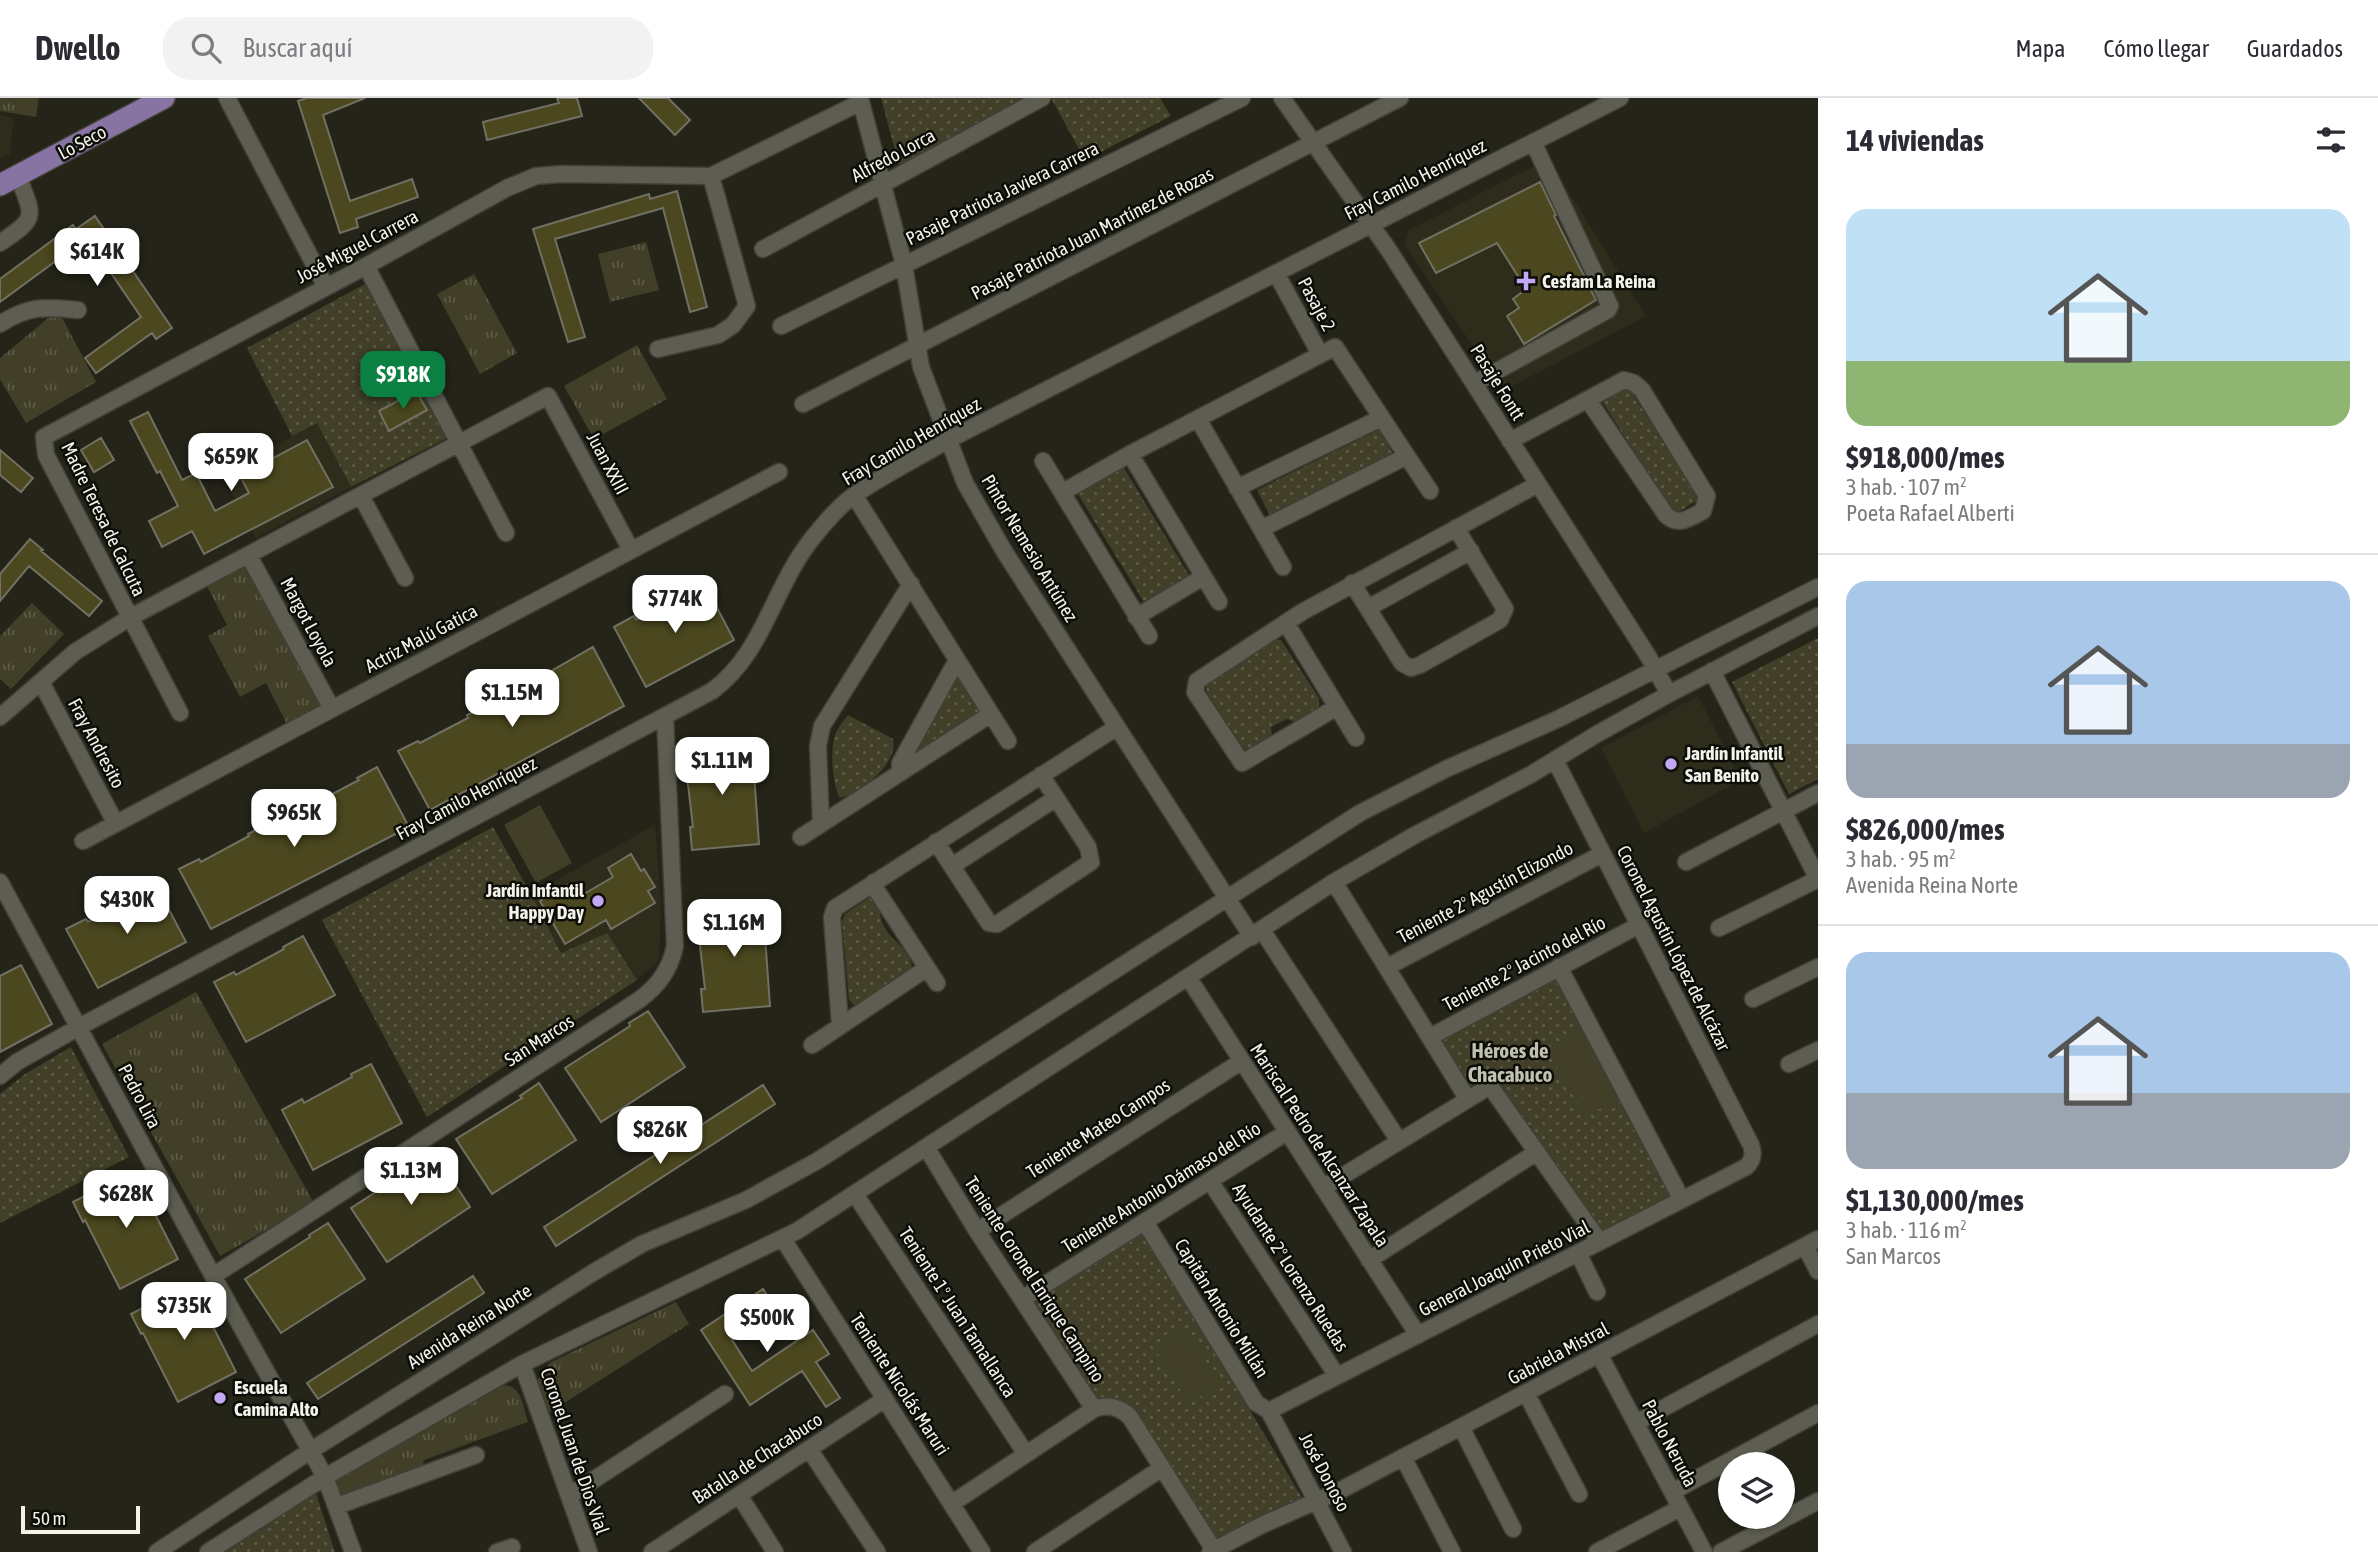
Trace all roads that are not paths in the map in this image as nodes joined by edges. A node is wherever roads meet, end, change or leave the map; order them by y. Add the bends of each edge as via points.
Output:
1 (164, 98) edge
2 (227, 98) edge
3 (1042, 98) edge
4 (1242, 98) edge
5 (1282, 98) edge
6 (1400, 98) edge
7 (1619, 98) edge
8 (860, 100) edge
9 (1533, 142) junction
10 (1314, 144) junction
11 (711, 176) junction
12 (9, 181) edge
13 (883, 185) junction
14 (1372, 225) junction
15 (0, 243) edge
16 (763, 249) dead end
17 (904, 265) junction
18 (366, 267) junction
19 (1276, 274) junction
20 (326, 287) junction
21 (78, 310) dead end
22 (0, 324) edge
23 (782, 326) dead end
24 (917, 346) junction
25 (658, 349) dead end
26 (1320, 355) junction
27 (1475, 383) junction
28 (1588, 400) junction
29 (803, 404) dead end
30 (1381, 418) junction
31 (1198, 419) junction
32 (44, 437) joint
33 (948, 440) junction
34 (1510, 441) junction
35 (459, 444) junction
36 (1130, 454) junction
37 (1407, 456) junction
38 (1043, 461) dead end
39 (779, 471) dead end
40 (1538, 484) junction
41 (1237, 488) junction
42 (1430, 491) dead end
43 (1062, 492) junction
44 (854, 495) junction
45 (361, 496) junction
46 (1456, 528) junction
47 (1261, 529) junction
48 (506, 533) dead end
49 (631, 550) junction
50 (1471, 551) junction
51 (249, 556) junction
52 (1283, 567) dead end
53 (1203, 577) junction
54 (405, 578) dead end
55 (1352, 583) junction
56 (911, 584) junction
57 (1818, 587) edge
58 (1219, 602) dead end
59 (1368, 608) junction
60 (1818, 616) edge
61 (1136, 617) junction
62 (129, 618) junction
63 (1286, 623) junction
64 (1149, 636) dead end
65 (957, 660) junction
66 (1656, 670) junction
67 (1712, 671) junction
68 (41, 682) junction
69 (1668, 694) junction
70 (1337, 707) junction
71 (332, 709) junction
72 (180, 713) dead end
73 (991, 714) junction
74 (665, 716) junction
75 (0, 717) edge
76 (1117, 727) junction
77 (1356, 738) dead end
78 (1008, 741) dead end
79 (1555, 760) junction
80 (900, 772) junction
81 (1041, 775) junction
82 (1818, 793) edge
83 (1056, 798) junction
84 (1784, 811) junction
85 (116, 824) junction
86 (821, 824) junction
87 (801, 837) dead end
88 (83, 841) dead end
89 (936, 842) junction
90 (1602, 854) junction
91 (1686, 862) dead end
92 (952, 866) junction
93 (1818, 879) edge
94 (0, 882) edge
95 (874, 882) junction
96 (1334, 882) junction
97 (1227, 898) junction
98 (1639, 925) junction
99 (1719, 928) dead end
100 (1257, 933) junction
101 (1387, 967) junction
102 (1559, 967) junction
103 (1818, 967) edge
104 (927, 968) junction
105 (1188, 977) junction
106 (937, 983) dead end
107 (1753, 999) dead end
108 (841, 1025) junction
109 (79, 1027) junction
110 (1430, 1037) junction
111 (811, 1045) dead end
112 (1818, 1050) edge
113 (1242, 1061) junction
114 (1789, 1065) dead end
115 (0, 1076) edge
116 (1467, 1098) junction
117 (1287, 1132) junction
118 (1399, 1141) junction
119 (926, 1147) junction
120 (1537, 1152) junction
121 (1753, 1157) joint
122 (1210, 1181) junction
123 (1323, 1188) junction
124 (855, 1194) junction
125 (1682, 1200) junction
126 (1145, 1222) junction
127 (977, 1231) junction
128 (783, 1240) junction
129 (1600, 1242) junction
130 (1812, 1243) edge
131 (1578, 1253) junction
132 (1369, 1259) junction
133 (1818, 1271) edge
134 (213, 1276) junction
135 (1597, 1292) dead end
136 (1022, 1299) junction
137 (1818, 1324) edge
138 (1418, 1335) junction
139 (1600, 1354) junction
140 (522, 1364) junction
141 (1337, 1376) junction
142 (1526, 1393) junction
143 (726, 1394) dead end
144 (884, 1399) junction
145 (1094, 1409) junction
146 (1269, 1411) junction
147 (1818, 1413) edge
148 (1636, 1423) junction
149 (1461, 1427) junction
150 (809, 1449) junction
151 (310, 1451) junction
152 (1026, 1454) junction
153 (476, 1455) dead end
154 (1403, 1457) junction
155 (1162, 1468) junction
156 (325, 1477) junction
157 (1672, 1492) junction
158 (1579, 1494) dead end
159 (739, 1495) junction
160 (569, 1496) junction
161 (1316, 1501) junction
162 (1818, 1501) edge
163 (951, 1504) junction
164 (337, 1506) junction
165 (1681, 1508) junction
166 (1513, 1529) dead end
167 (670, 1547) edge
168 (1212, 1551) edge
169 (157, 1552) edge
170 (208, 1552) edge
171 (353, 1552) edge
172 (589, 1552) edge
173 (652, 1552) edge
174 (775, 1552) edge
175 (877, 1552) edge
176 (982, 1552) edge
177 (1035, 1552) edge
178 (1343, 1552) edge
179 (1452, 1552) edge
180 (1597, 1552) edge
181 (1704, 1552) edge
182 (1721, 1552) edge

1 - 12 main road, Lo Seco
2 - 20 street
3 - 13 street, Alfredo Lorca
4 - 17 street, Pasaje Patriota Javiera Carrera
5 - 10 street, Pasaje Fontt
6 - 10 street, Pasaje Patriota Juan Martínez de Rozas
7 - 9 street, Fray Camilo Henríquez
8 - 11 street
8 - 13 street, Pintor Nemesio Antúnez
9 - 14 street, Fray Camilo Henríquez
9 - 27 street via 1610,306
10 - 14 street, Pasaje Fontt
10 - 24 street, Pasaje Patriota Juan Martínez de Rozas
11 - 18 street, José Miguel Carrera via 536,176
11 - 25 street via 747,306 733,325 718,335
12 - 15 street via 28,201 30,215 27,225
13 - 16 street, Alfredo Lorca
13 - 17 street, Pintor Nemesio Antúnez
14 - 19 street, Fray Camilo Henríquez
14 - 27 street, Pasaje Fontt
17 - 23 street, Pasaje Patriota Javiera Carrera
17 - 24 street, Pintor Nemesio Antúnez
18 - 20 street, José Miguel Carrera
18 - 35 street
19 - 26 street, Pasaje 2
19 - 33 street, Fray Camilo Henríquez
20 - 32 street, José Miguel Carrera
21 - 22 street via 39,306
24 - 29 street, Pasaje Patriota Juan Martínez de Rozas
24 - 33 street, Pintor Nemesio Antúnez via 920,367
26 - 30 street via 1335,347
26 - 31 street
27 - 34 street, Pasaje Fontt
28 - 28 street via 1624,380 1642,390 1707,496 1703,511 1682,522 1672,521
28 - 34 street
30 - 37 street
30 - 41 street
31 - 36 street
31 - 41 street
32 - 62 street, Madre Teresa de Calcuta via 46,455
33 - 44 street, Fray Camilo Henríquez
33 - 76 street, Pintor Nemesio Antúnez via 982,515
34 - 40 street, Pasaje Fontt
35 - 45 street
35 - 48 street
35 - 49 street, Juan XXIII via 548,396
36 - 43 street
36 - 53 street
37 - 42 street
37 - 47 street
38 - 43 street
39 - 49 street, Actriz Malú Gatica
40 - 46 street
40 - 66 street, Pasaje Fontt
41 - 47 street
43 - 61 street
44 - 56 street
44 - 74 street, Fray Camilo Henríquez via 797,560 738,668 712,691
45 - 51 street
45 - 54 street
46 - 50 street
46 - 55 street
47 - 52 street
49 - 71 street, Actriz Malú Gatica
50 - 59 street
50 - 59 street via 1506,609 1500,620 1420,665 1410,668 1402,663
51 - 62 street
51 - 71 street, Margot Loyola
53 - 58 street
53 - 61 street
55 - 59 street
55 - 63 street
56 - 65 street
56 - 86 street via 822,726 817,746
57 - 66 street, Avenida Reina Norte
60 - 67 street
61 - 64 street
62 - 68 street via 75,652
62 - 72 street, Madre Teresa de Calcuta
63 - 70 street
63 - 70 street via 1197,681 1195,692 1241,763
65 - 73 street
65 - 80 street via 900,763
66 - 69 street, Pasaje Fontt
66 - 97 street, Avenida Reina Norte via 1379,803
67 - 69 street
67 - 84 street
68 - 75 street
68 - 85 street, Fray Andresito
69 - 79 street
70 - 77 street
71 - 85 street, Actriz Malú Gatica
73 - 78 street
73 - 80 street
74 - 109 street, Fray Camilo Henríquez
74 - 134 street, San Marcos via 675,946 656,986
76 - 81 street
76 - 97 street, Pintor Nemesio Antúnez
79 - 90 street, Coronel Agustín López de Alcázar
79 - 96 street
80 - 86 street
81 - 83 street
81 - 89 street
82 - 84 street
83 - 92 street
83 - 92 street via 1088,847 1091,862 997,923 989,923
84 - 91 street
84 - 93 street
85 - 88 street, Actriz Malú Gatica
86 - 87 street
89 - 92 street
89 - 95 street
90 - 98 street, Coronel Agustín López de Alcázar
90 - 101 street, Teniente 2º Agustín Elizondo
93 - 99 street
94 - 109 street, Pedro Lira
95 - 104 street
95 - 108 street via 835,908 832,917
96 - 100 street
96 - 101 street
97 - 100 street, Pintor Nemesio Antúnez
97 - 151 street, Avenida Reina Norte via 817,1161 746,1200 642,1244
98 - 102 street, Teniente 2º Jacinto del Río
98 - 121 street, Coronel Agustín López de Alcázar
100 - 105 street
100 - 118 street, Pintor Nemesio Antúnez
101 - 110 street
102 - 110 street, Teniente 2º Jacinto del Río
102 - 125 street
103 - 107 street
104 - 106 street
104 - 108 street
105 - 113 street, Mariscal Pedro de Alcanzar Zapala
105 - 119 street
108 - 111 street
109 - 115 street, Fray Camilo Henríquez
109 - 134 street, Pedro Lira
110 - 116 street
112 - 114 street
113 - 117 street, Mariscal Pedro de Alcanzar Zapala
113 - 127 street, Teniente Mateo Campos
116 - 118 street
116 - 120 street via 1490,1086
117 - 122 street, Teniente Antonio Dámaso del Río
117 - 123 street, Mariscal Pedro de Alcanzar Zapala
118 - 123 street
119 - 124 street
119 - 127 street, Teniente Coronel Enrique Campino
120 - 129 street
120 - 132 street
121 - 125 street, General Joaquín Prieto Vial via 1746,1167
122 - 126 street, Teniente Antonio Dámaso del Río
122 - 141 street, Ayudante 2º Lorenzo Ruedas
123 - 132 street, Mariscal Pedro de Alcanzar Zapala
124 - 128 street
124 - 152 street, Teniente 1º Juan Tamallanca
125 - 129 street, General Joaquín Prieto Vial
126 - 136 street, Teniente Antonio Dámaso del Río
126 - 146 street, Capitán Antonio Millán via 1256,1403
127 - 136 street, Teniente Coronel Enrique Campino
128 - 140 street
128 - 144 street, Teniente Nicolás Maruri
129 - 131 street, General Joaquín Prieto Vial
130 - 133 street
130 - 139 street, Gabriela Mistral
131 - 135 street
131 - 138 street, General Joaquín Prieto Vial
132 - 138 street, Mariscal Pedro de Alcanzar Zapala
134 - 151 street, Pedro Lira
136 - 145 street, Teniente Coronel Enrique Campino
137 - 148 street
138 - 141 street, General Joaquín Prieto Vial
139 - 142 street, Gabriela Mistral
139 - 148 street, Pablo Neruda
140 - 156 street
140 - 160 street, Coronel Juan de Dios Vial
141 - 146 street, General Joaquín Prieto Vial
142 - 149 street, Gabriela Mistral
142 - 158 street
143 - 160 street
144 - 150 street, Batalla de Chacabuco
144 - 163 street, Teniente Nicolás Maruri
145 - 152 street
145 - 155 street, Teniente Coronel Enrique Campino via 1107,1406 1125,1413
146 - 161 street, José Donoso
147 - 157 street
148 - 157 street, Pablo Neruda
149 - 154 street, Gabriela Mistral
149 - 166 street
150 - 159 street, Batalla de Chacabuco
150 - 175 street
151 - 156 street, Pedro Lira
151 - 169 street, Avenida Reina Norte
152 - 163 street
153 - 164 street
154 - 161 street, Gabriela Mistral
154 - 179 street
155 - 168 street, Teniente Coronel Enrique Campino
155 - 177 street
156 - 164 street, Pedro Lira
156 - 170 street
157 - 165 street, Pablo Neruda
159 - 167 street, Batalla de Chacabuco
159 - 174 street
160 - 172 street, Coronel Juan de Dios Vial
161 - 168 street, Gabriela Mistral
161 - 178 street, José Donoso
162 - 182 street
163 - 176 street, Teniente Nicolás Maruri
164 - 171 street, Pedro Lira
165 - 180 street
165 - 181 street, Pablo Neruda
167 - 173 street, Batalla de Chacabuco

